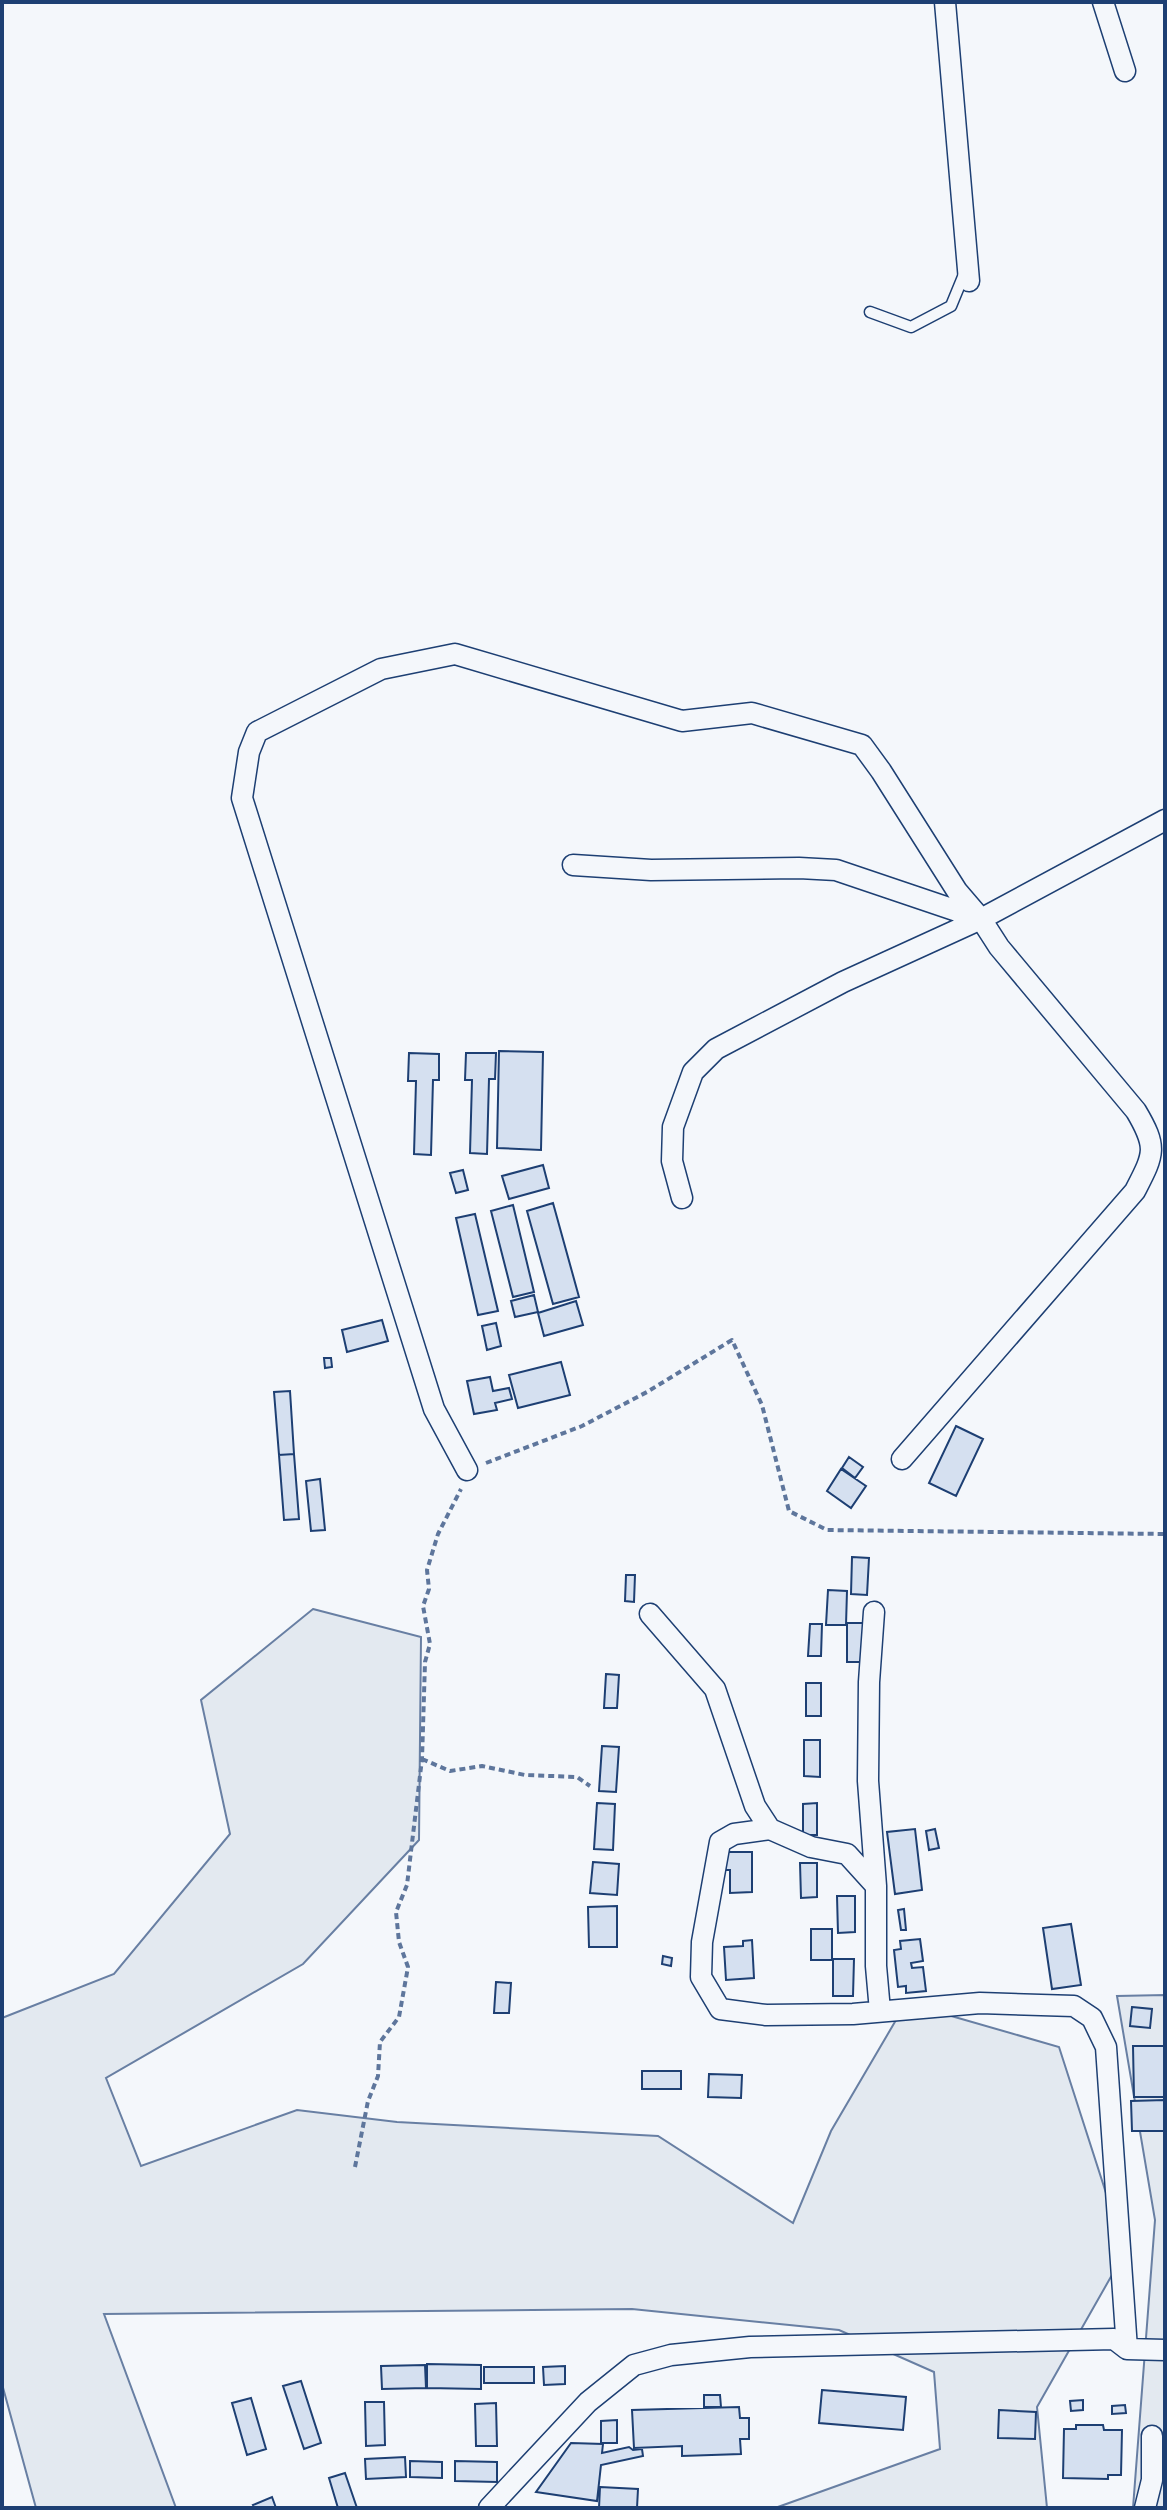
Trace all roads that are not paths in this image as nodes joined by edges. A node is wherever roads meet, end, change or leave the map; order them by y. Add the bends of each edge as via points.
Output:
1 (945, 2) edge
2 (1103, 2) edge
3 (1125, 71) dead end
4 (968, 275) joint
5 (870, 312) dead end
6 (1165, 820) edge
7 (573, 865) dead end
8 (981, 919) junction
9 (682, 1198) dead end
10 (902, 1459) dead end
11 (467, 1470) road end
12 (874, 1612) dead end
13 (650, 1614) dead end
14 (770, 1829) junction
15 (876, 1886) junction
16 (880, 2011) junction
17 (1127, 2349) junction
18 (1165, 2350) edge
19 (1152, 2436) dead end
20 (1165, 2495) edge
21 (1145, 2507) edge
22 (489, 2508) edge

1 - 4 street
2 - 3 street
4 - 5 lane via 951,306 911,327
6 - 8 street
7 - 8 street via 836,870
8 - 9 street via 843,982 716,1049 693,1072 673,1127 672,1161
8 - 10 street via 1136,1111 1151,1137 1151,1160 1135,1191
8 - 11 street via 957,891 862,745 752,713 682,721 455,654 381,669 257,732 242,798 434,1409
12 - 15 street via 868,1781
13 - 14 street via 715,1689 755,1806
14 - 15 street via 811,1847 847,1854
14 - 16 street via 734,1834 720,1842 702,1942 701,1977 707,1988 720,2009 766,2015
15 - 16 street
16 - 17 street via 996,2003 1074,2006 1092,2018 1106,2047
17 - 18 street
17 - 22 street via 1114,2339 750,2347 671,2355 634,2365 588,2402
19 - 21 street via 1152,2480
20 - 21 street

